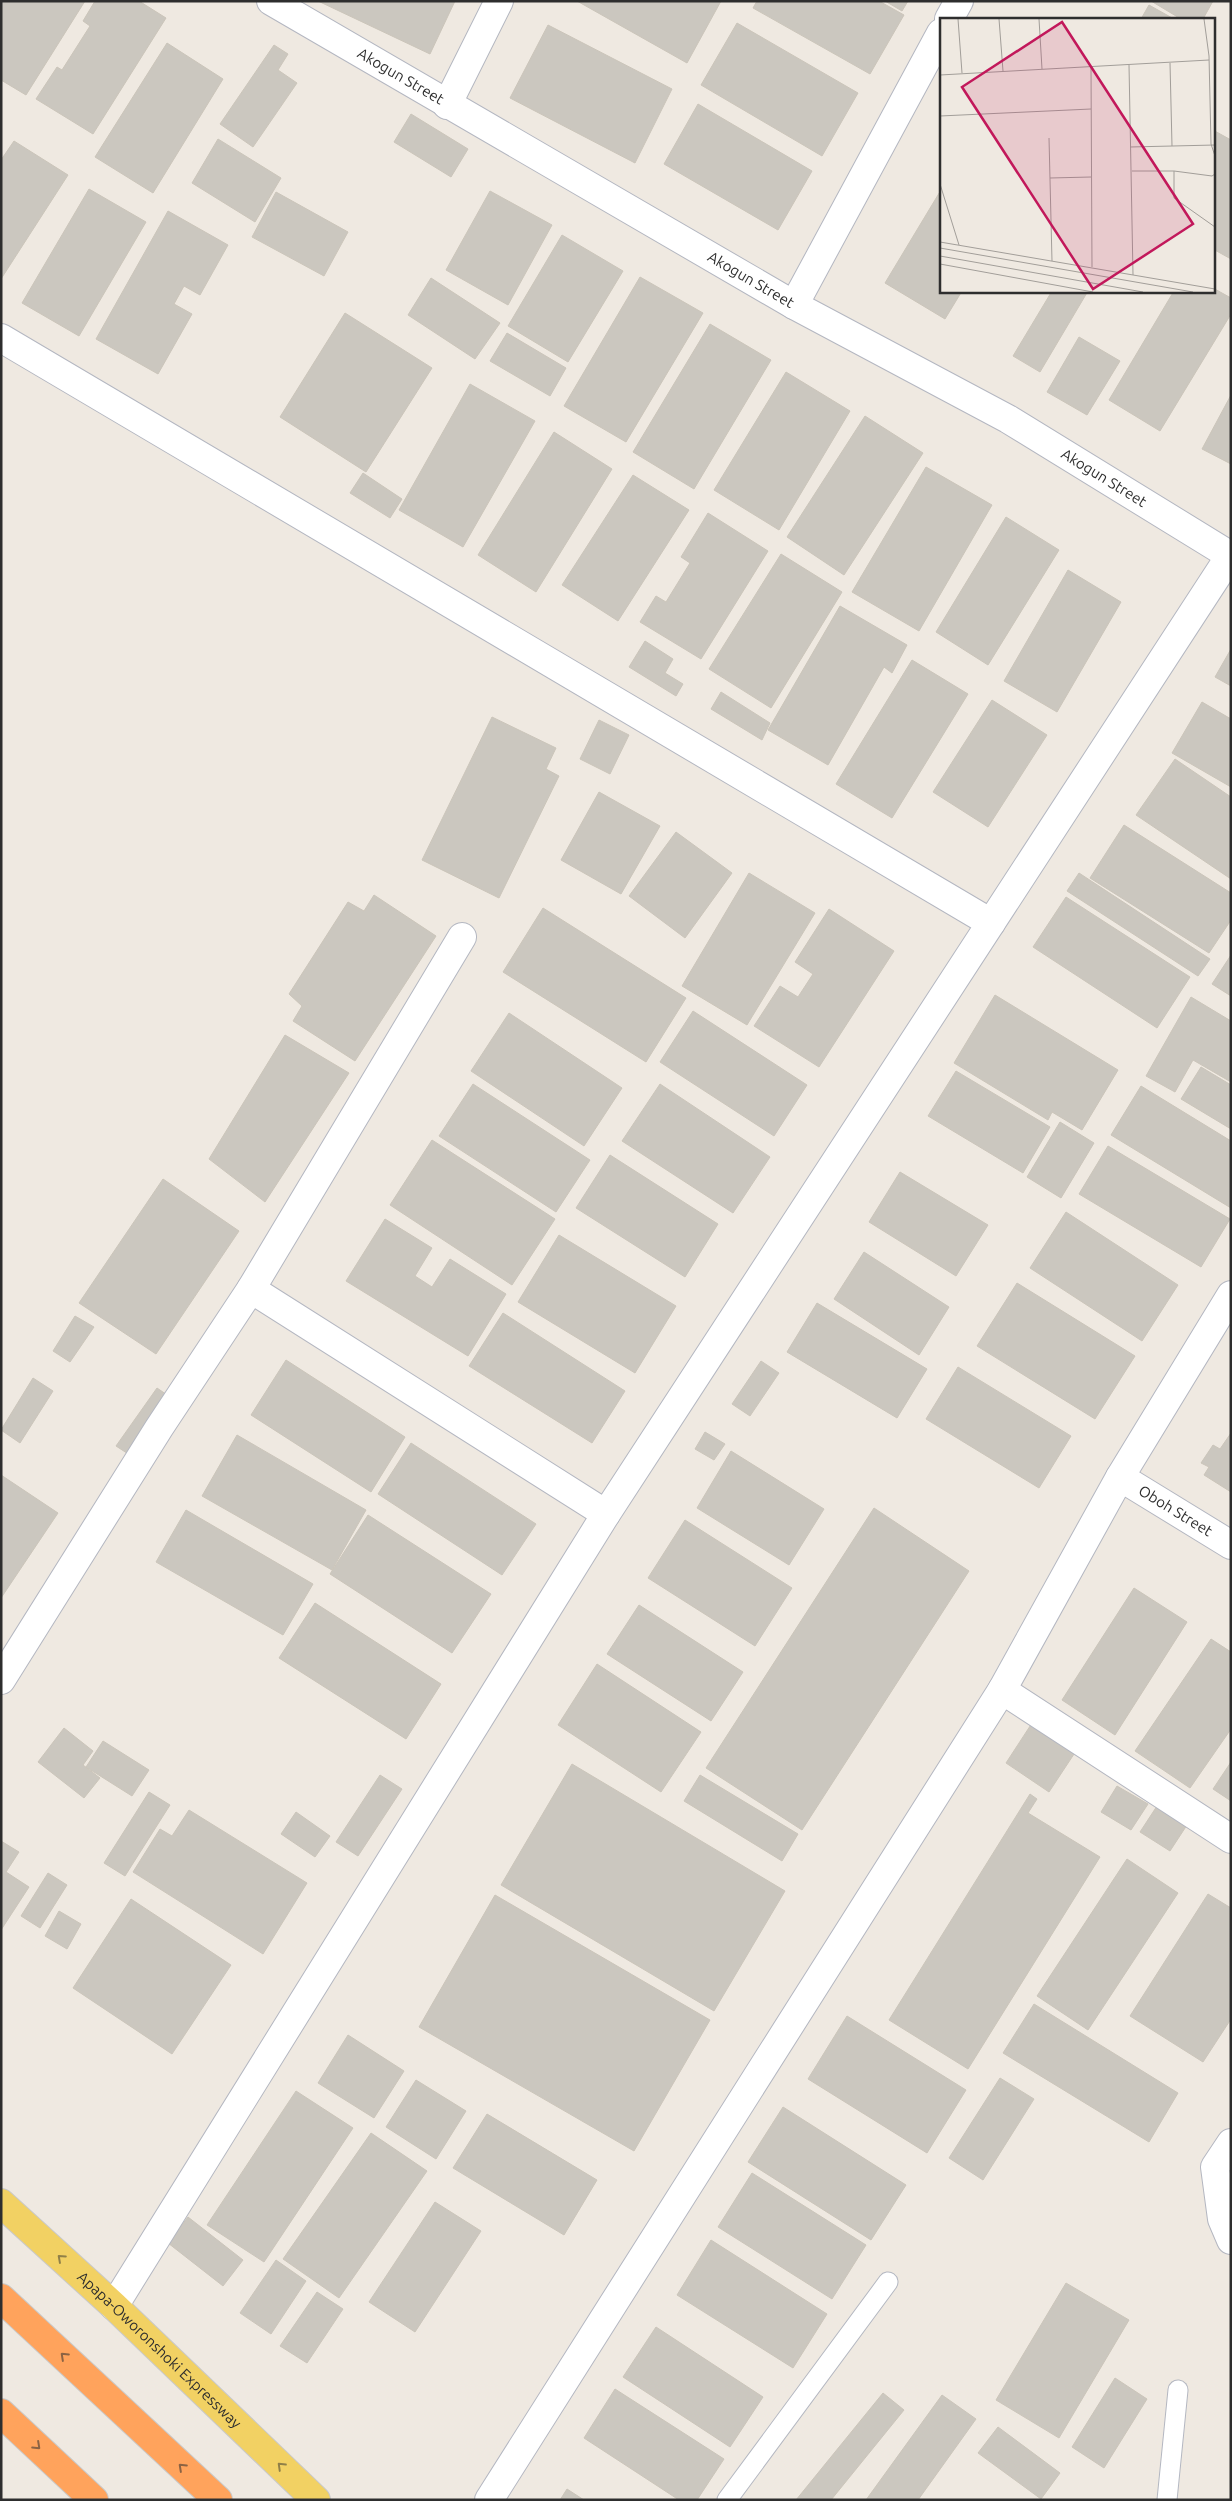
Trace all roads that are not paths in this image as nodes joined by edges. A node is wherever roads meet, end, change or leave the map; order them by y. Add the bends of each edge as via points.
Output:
1 (271, 1) edge
2 (499, 1) edge
3 (959, 1) edge
4 (950, 18) edge
5 (940, 35) edge
6 (447, 105) junction
7 (794, 305) junction
8 (1, 338) edge
9 (1230, 556) edge
10 (991, 923) junction
11 (462, 937) dead end
12 (251, 1289) junction
13 (1231, 1295) edge
14 (1120, 1477) junction
15 (606, 1514) junction
16 (1231, 1545) edge
17 (1, 1680) edge
18 (1002, 1690) junction
19 (1231, 1839) edge
20 (1231, 2143) edge
21 (1, 2203) edge
22 (1231, 2240) edge
23 (888, 2282) dead end
24 (1, 2298) edge
25 (114, 2306) junction
26 (1178, 2390) dead end
27 (1, 2413) edge
28 (94, 2500) edge
29 (218, 2500) edge
30 (316, 2500) edge
31 (489, 2500) edge
32 (728, 2500) edge
33 (1167, 2500) edge

1 - 6 street, Akogun Street
2 - 6 street
3 - 4 street
5 - 7 street
6 - 7 street, Akogun Street
7 - 9 street, Akogun Street via 1008,419
8 - 10 street
9 - 10 street
10 - 15 street
11 - 12 street
12 - 15 street
12 - 17 street via 159,1428
13 - 14 street
14 - 16 street, Oboh Street
14 - 18 street
15 - 25 street
18 - 19 street
18 - 31 street
20 - 22 street via 1215,2168 1222,2219
25 -> 21 main road, Apapa-Oworonshoki Expressway
23 - 32 lane
29 -> 24 highway
30 -> 25 main road, Apapa-Oworonshoki Expressway
26 - 33 lane
27 -> 28 highway

